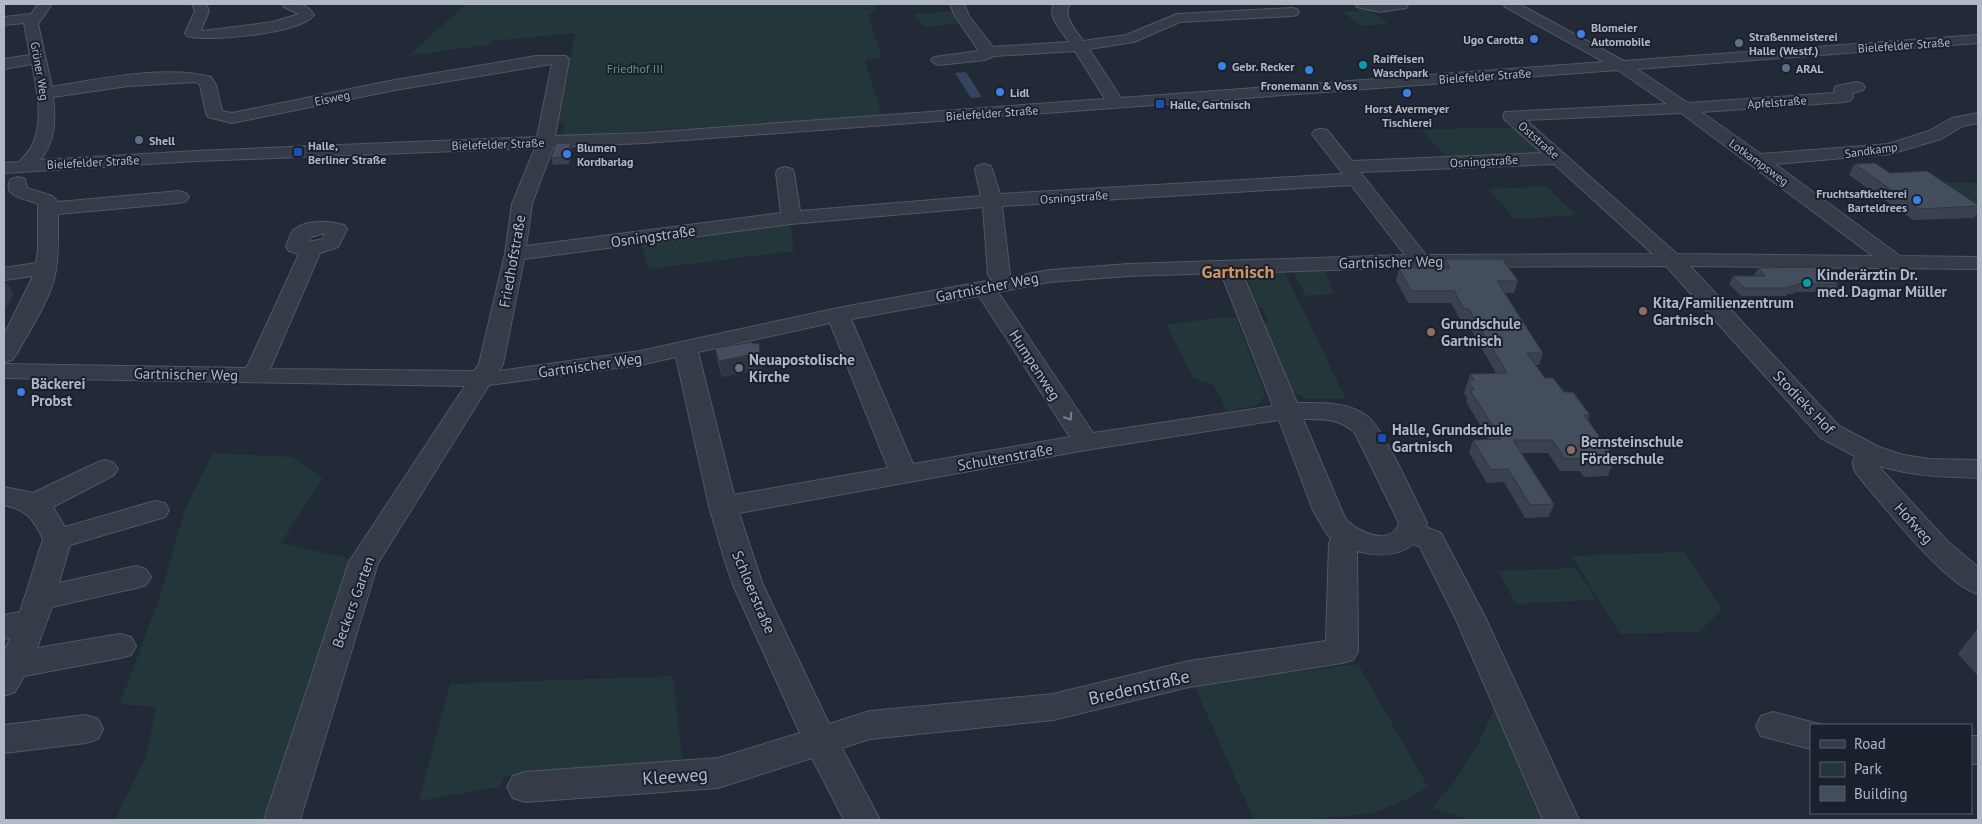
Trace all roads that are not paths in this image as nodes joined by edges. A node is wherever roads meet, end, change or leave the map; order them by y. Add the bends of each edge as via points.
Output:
1 (45, 4) edge
2 (199, 4) edge
3 (289, 4) edge
4 (957, 4) edge
5 (1063, 4) edge
6 (1362, 4) edge
7 (1510, 4) edge
8 (1401, 5) dead end
9 (1292, 12) dead end
10 (35, 18) junction
11 (4, 20) edge
12 (198, 35) junction
13 (1978, 39) edge
14 (178, 40) dead end
15 (1078, 46) junction
16 (991, 52) junction
17 (37, 58) junction
18 (940, 61) dead end
19 (4, 64) edge
20 (1621, 66) junction
21 (1857, 87) dead end
22 (46, 93) junction
23 (1117, 104) junction
24 (1684, 108) junction
25 (1978, 118) edge
26 (1321, 134) dead end
27 (545, 143) junction
28 (1559, 158) junction
29 (1759, 160) junction
30 (4, 168) edge
31 (61, 170) junction
32 (984, 170) dead end
33 (785, 173) dead end
34 (1353, 173) junction
35 (22, 175) junction
36 (179, 196) dead end
37 (992, 202) junction
38 (47, 204) junction
39 (791, 218) junction
40 (311, 249) dead end
41 (515, 254) junction
42 (1672, 260) junction
43 (1420, 261) junction
44 (1895, 262) junction
45 (1978, 263) edge
46 (1229, 266) junction
47 (46, 268) junction
48 (4, 274) edge
49 (995, 286) junction
50 (838, 315) junction
51 (686, 349) junction
52 (4, 355) edge
53 (4, 371) edge
54 (252, 376) junction
55 (482, 379) junction
56 (1288, 411) junction
57 (1086, 442) junction
58 (1870, 454) junction
59 (105, 468) dead end
60 (1978, 469) edge
61 (904, 474) junction
62 (4, 496) edge
63 (35, 504) junction
64 (723, 506) junction
65 (155, 510) dead end
66 (1411, 532) junction
67 (1348, 536) junction
68 (57, 539) junction
69 (136, 577) dead end
70 (1978, 583) edge
71 (25, 615) edge
72 (120, 646) dead end
73 (9, 674) edge
74 (1773, 726) dead end
75 (86, 729) dead end
76 (1810, 735) edge
77 (4, 739) edge
78 (821, 742) junction
79 (524, 787) dead end
80 (282, 820) edge
81 (862, 820) edge
82 (1561, 820) edge

1 - 10 street
2 - 12 street via 202,11 192,30
3 - 12 street via 306,11 307,15 299,20 261,28
4 - 16 street via 986,50
5 - 15 street via 1059,7 1059,15
6 - 8 street via 1380,8
7 - 20 street, Lotkampsweg
9 - 15 street via 1177,18 1129,39
10 - 11 street
10 - 17 street, Grüner Weg via 31,24
12 - 14 street
13 - 20 street, Bielefelder Straße
15 - 16 street
15 - 23 street
16 - 18 street
17 - 19 street
17 - 22 street, Grüner Weg
20 - 23 street, Bielefelder Straße
20 - 24 street, Lotkampsweg
21 - 24 street, Apfelstraße via 1842,89 1846,98
22 - 27 street, Eisweg via 169,78 205,79 216,115 232,118 395,85 561,59
22 - 35 street, Grüner Weg via 46,126 41,147
23 - 27 street, Bielefelder Straße
24 - 28 street, Oststraße via 1511,116
24 - 29 street, Lotkampsweg
25 - 29 street, Sandkamp via 1958,122 1935,135 1890,149
26 - 34 street
27 - 31 street, Bielefelder Straße via 196,156
27 - 41 street, Friedhofstraße via 522,204
28 - 34 street, Osningstraße
28 - 42 street, Oststraße
29 - 44 street, Lotkampsweg
30 - 35 street, Bielefelder Straße
31 - 35 street, Bielefelder Straße
31 - 38 street
32 - 37 street, Humpenweg
33 - 39 street
34 - 37 street, Osningstraße
34 - 43 street
35 - 38 street via 18,190
36 - 38 street
37 - 39 street, Osningstraße
37 - 49 street, Humpenweg via 1000,275
38 - 47 street
39 - 41 street, Osningstraße
40 - 54 street via 259,368
41 - 55 street, Friedhofstraße via 491,364
42 - 43 street, Gartnischer Weg
42 - 44 street, Gartnischer Weg
42 - 58 street, Stodieks Hof via 1830,432
43 - 46 street, Gartnischer Weg
44 - 45 street, Gartnischer Weg
46 - 49 street, Gartnischer Weg via 1050,276
46 - 56 street
47 - 48 street
47 - 52 street via 30,308
49 - 50 street, Gartnischer Weg
49 -> 57 street, Humpenweg
50 - 51 street, Gartnischer Weg
50 - 61 street
51 - 55 street, Gartnischer Weg
51 - 64 street, Schloerstraße
53 - 54 street, Gartnischer Weg
54 - 55 street, Gartnischer Weg
55 - 80 street, Beckers Garten via 364,562
56 - 57 street, Schultenstraße
56 - 66 street via 1345,414 1366,429 1410,513
56 - 67 street via 1333,522
57 - 61 street, Schultenstraße
58 - 60 street, Stodieks Hof via 1930,468
58 - 70 street, Hofweg via 1866,460 1868,471 1938,549
59 - 63 street
61 - 64 street, Schultenstraße
62 - 63 street
63 - 68 street
64 - 78 street, Schloerstraße via 748,585
65 - 68 street
66 - 67 street via 1393,544 1382,545
66 - 82 street via 1431,540 1470,617
67 - 78 street, Bredenstraße via 1343,543 1342,651 1189,674 1053,707 870,725
68 - 71 street
69 - 71 street
71 - 73 street
72 - 73 street
74 - 76 street
75 - 77 street
78 - 79 street, Kleeweg via 718,773
78 - 81 street, Schloerstraße

